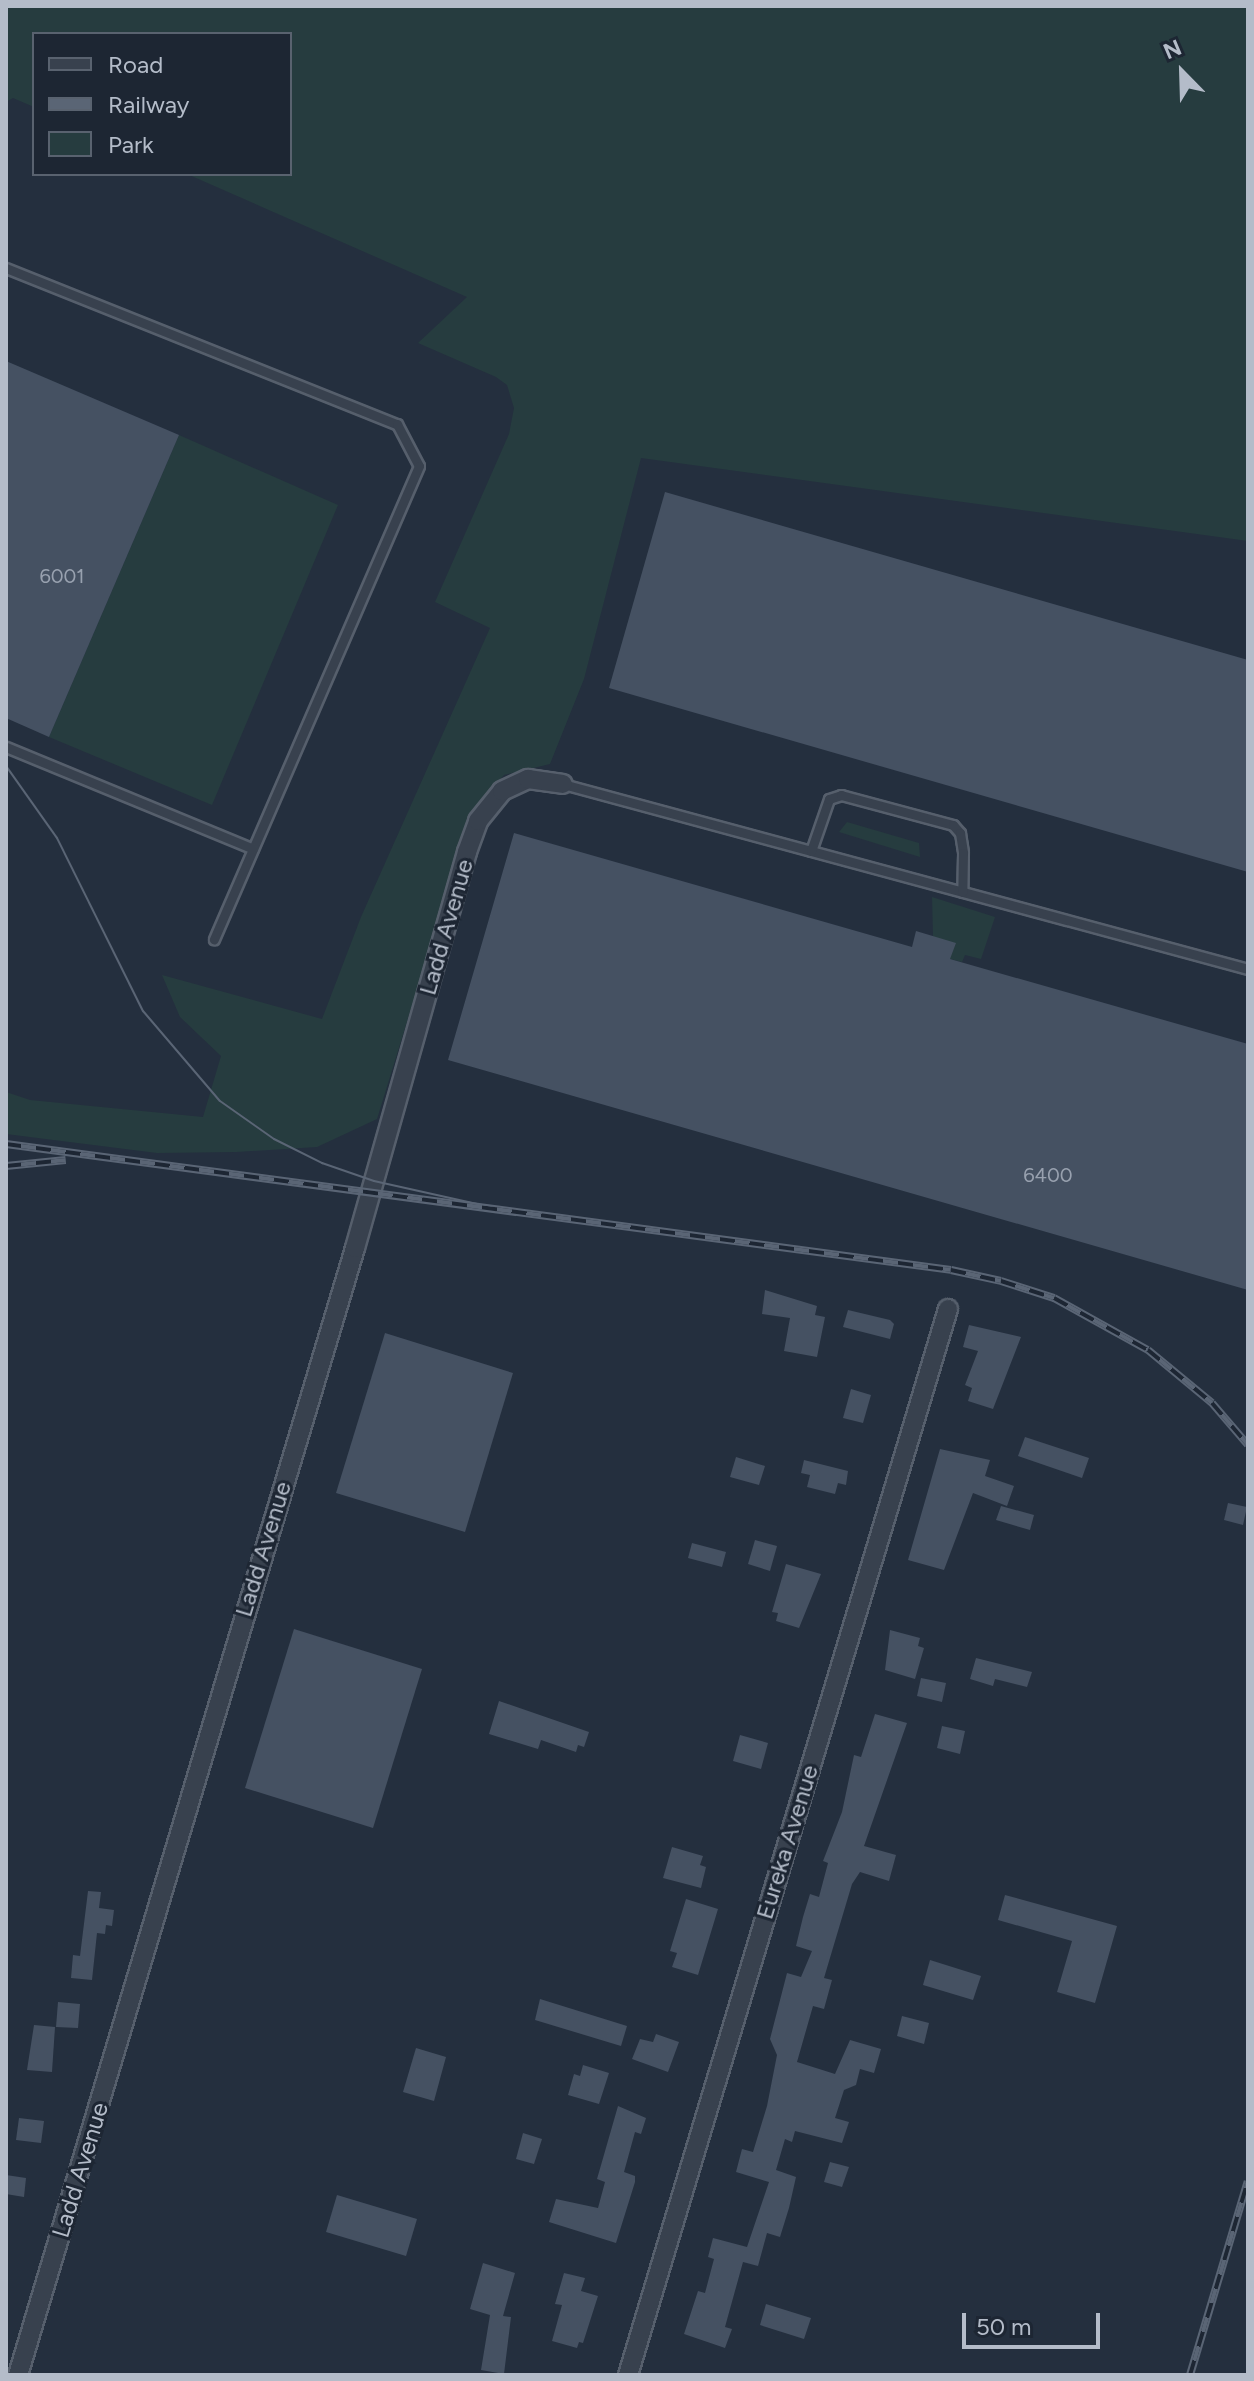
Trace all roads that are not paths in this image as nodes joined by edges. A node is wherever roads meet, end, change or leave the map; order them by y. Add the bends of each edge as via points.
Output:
1 (6, 268) edge
2 (6, 747) edge
3 (563, 784) joint
4 (253, 849) junction
5 (811, 851) junction
6 (962, 892) junction
7 (214, 939) dead end
8 (1248, 969) edge
9 (948, 1309) dead end
10 (18, 2375) edge
11 (628, 2375) edge

1 - 4 lane via 397,424 419,466
2 - 4 lane
3 - 5 lane
3 - 10 street, Ladd Avenue via 528,779 502,791 478,821 467,852 355,1248
4 - 7 lane
5 - 6 lane
5 - 6 lane via 829,799 841,795 953,825 963,853
6 - 8 lane
9 - 11 street, Eureka Avenue

